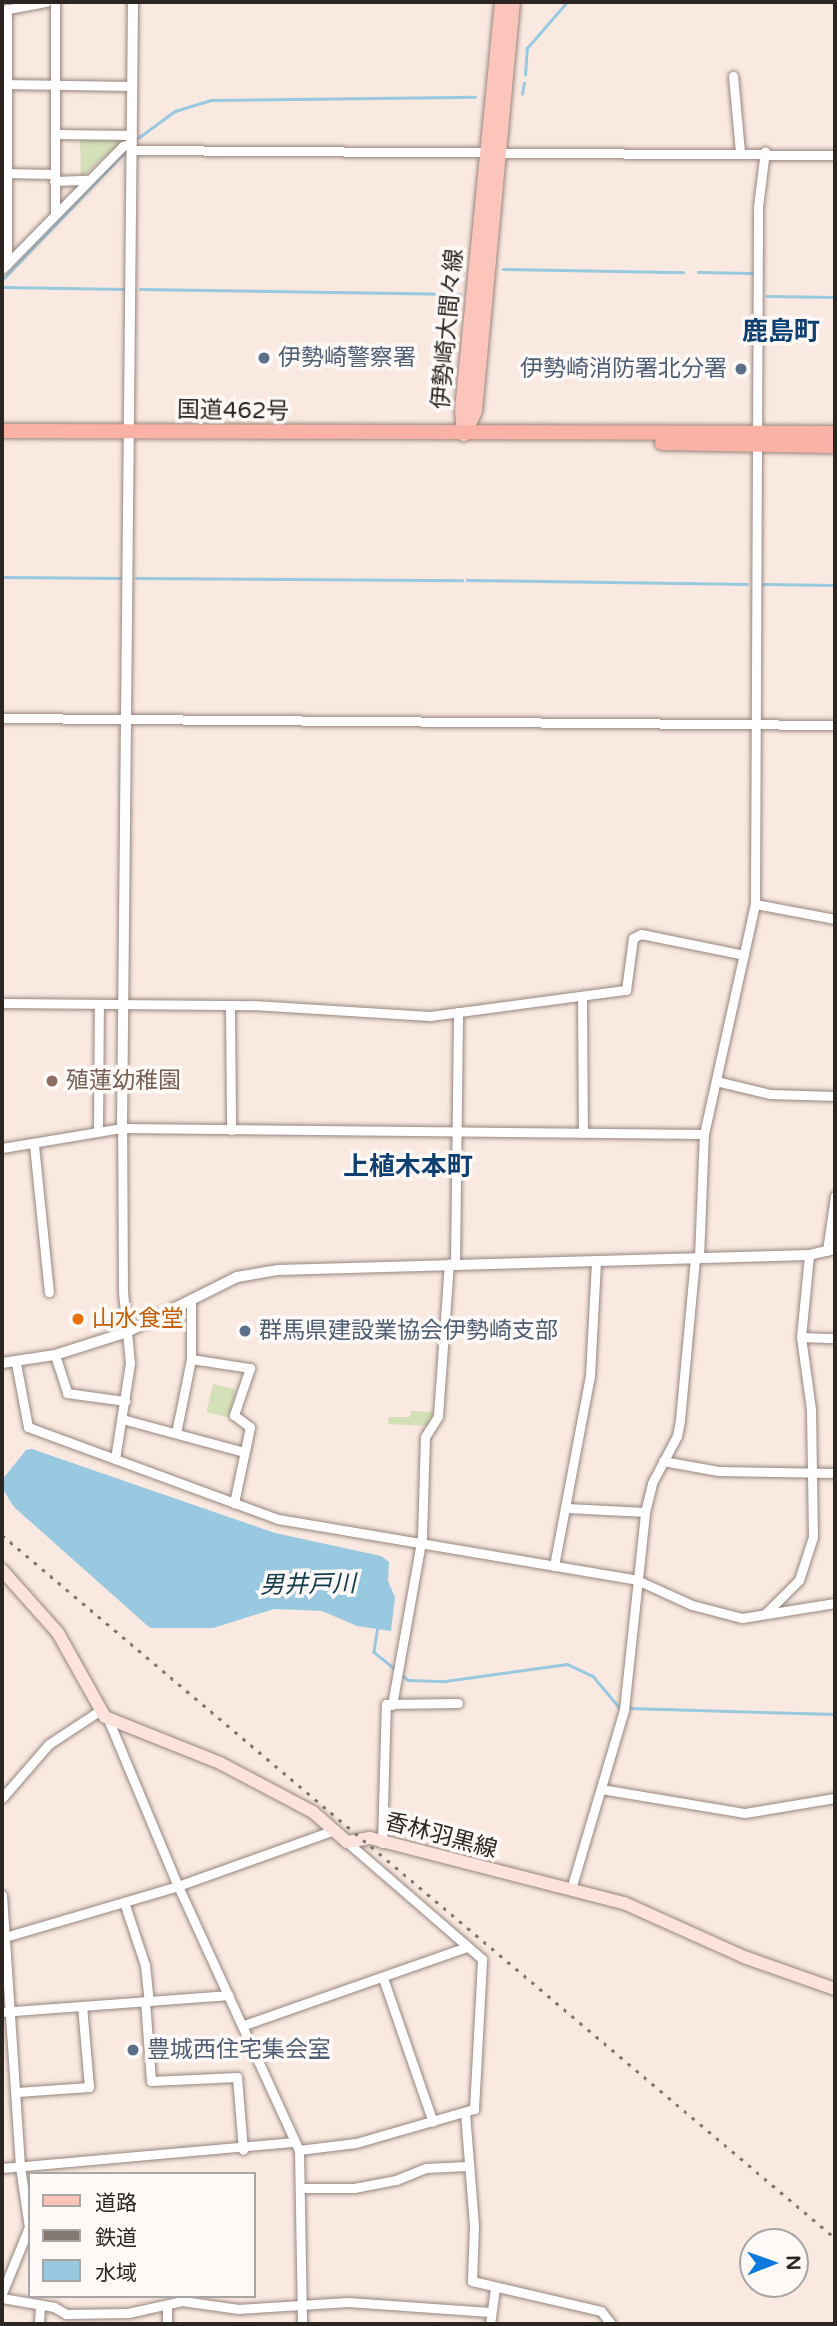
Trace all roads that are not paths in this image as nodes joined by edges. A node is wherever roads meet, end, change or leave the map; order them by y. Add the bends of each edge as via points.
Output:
1 (46, 2) edge
2 (55, 2) edge
3 (133, 2) edge
4 (507, 3) edge
5 (4, 9) edge
6 (733, 76) dead end
7 (4, 84) edge
8 (54, 85) junction
9 (132, 86) junction
10 (55, 134) junction
11 (132, 143) junction
12 (740, 151) junction
13 (765, 152) junction
14 (835, 155) edge
15 (493, 156) junction
16 (3, 173) edge
17 (54, 178) junction
18 (88, 180) junction
19 (55, 214) junction
20 (3, 266) edge
21 (2, 431) edge
22 (130, 433) junction
23 (835, 433) edge
24 (464, 435) junction
25 (757, 439) junction
26 (835, 446) edge
27 (2, 718) edge
28 (127, 719) junction
29 (835, 725) edge
30 (755, 726) junction
31 (755, 904) junction
32 (835, 919) edge
33 (744, 955) junction
34 (582, 996) junction
35 (2, 1003) edge
36 (99, 1004) junction
37 (122, 1004) junction
38 (230, 1005) junction
39 (458, 1012) junction
40 (716, 1081) junction
41 (835, 1096) edge
42 (122, 1128) junction
43 (231, 1130) junction
44 (456, 1131) junction
45 (97, 1132) junction
46 (583, 1133) junction
47 (704, 1134) junction
48 (34, 1145) junction
49 (2, 1148) edge
50 (835, 1196) edge
51 (831, 1250) edge
52 (809, 1255) junction
53 (697, 1257) junction
54 (596, 1260) junction
55 (452, 1263) junction
56 (48, 1292) dead end
57 (191, 1299) junction
58 (127, 1332) junction
59 (801, 1337) junction
60 (835, 1338) edge
61 (55, 1355) junction
62 (191, 1359) junction
63 (2, 1363) edge
64 (16, 1363) junction
65 (125, 1401) junction
66 (122, 1419) junction
67 (176, 1433) junction
68 (244, 1452) junction
69 (115, 1459) junction
70 (663, 1461) junction
71 (812, 1472) junction
72 (835, 1473) edge
73 (234, 1503) junction
74 (567, 1508) junction
75 (645, 1512) junction
76 (420, 1544) junction
77 (554, 1566) junction
78 (2, 1570) edge
79 (637, 1580) junction
80 (835, 1603) edge
81 (764, 1615) junction
82 (457, 1703) dead end
83 (392, 1705) junction
84 (103, 1715) junction
85 (601, 1789) junction
86 (2, 1798) edge
87 (835, 1798) edge
88 (334, 1830) junction
89 (347, 1842) junction
90 (382, 1843) junction
91 (178, 1886) junction
92 (571, 1889) junction
93 (2, 1895) edge
94 (124, 1902) junction
95 (5, 1937) junction
96 (467, 1947) junction
97 (383, 1978) junction
98 (835, 1989) edge
99 (228, 1995) junction
100 (147, 2001) junction
101 (82, 2006) junction
102 (6, 2012) edge
103 (244, 2025) junction
104 (17, 2092) junction
105 (465, 2113) junction
106 (433, 2122) junction
107 (297, 2146) junction
108 (243, 2150) junction
109 (467, 2166) junction
110 (20, 2167) junction
111 (2, 2168) edge
112 (303, 2189) junction
113 (28, 2220) edge
114 (28, 2230) edge
115 (495, 2290) junction
116 (2, 2295) edge
117 (303, 2303) junction
118 (40, 2306) junction
119 (167, 2307) junction
120 (490, 2312) junction
121 (39, 2324) edge
122 (167, 2324) edge
123 (302, 2324) edge
124 (490, 2324) edge
125 (611, 2324) edge

1 - 5 street
2 - 8 street
3 - 9 street
4 - 15 main road, 伊勢崎大間々線
5 - 7 street
6 - 12 street
7 - 8 street
7 - 16 street
8 - 9 street
8 - 10 street
9 - 11 street
10 - 11 street
10 - 17 street
11 - 15 street
11 - 18 street
11 - 22 street
12 - 13 street
12 - 15 street
13 - 14 street
13 - 25 street via 758,207
15 - 24 main road, 伊勢崎大間々線 via 462,410
16 - 17 street
16 - 20 street
17 - 18 street
17 - 19 street
18 - 19 street
19 - 20 street
21 - 22 highway, 国道462号
22 - 24 highway, 国道462号
22 - 28 street
23 - 25 highway, 国道462号
24 - 25 highway, 国道462号 via 490,430
25 - 26 highway, 国道462号
25 - 30 street
27 - 28 street
28 - 30 street
28 - 37 street
29 - 30 street
30 - 31 street
31 - 32 street
31 - 33 street
33 - 34 street via 641,934 633,938 626,990
33 - 40 street
34 - 39 street
34 - 46 street
35 - 36 street
36 - 37 street
36 - 45 street
37 - 38 street
37 - 42 street
38 - 39 street via 430,1016
38 - 43 street
39 - 44 street
40 - 41 street via 770,1094
40 - 47 street
42 - 43 street
42 - 45 street
42 - 58 street
43 - 44 street
44 - 46 street
44 - 55 street
45 - 48 street
46 - 47 street
47 - 53 street
48 - 49 street
48 - 56 street
50 - 51 street
51 - 52 street
52 - 53 street
52 - 59 street
53 - 54 street
53 - 70 street via 680,1420
54 - 55 street
54 - 74 street via 590,1376
55 - 57 street via 278,1270 237,1278
55 - 76 street via 438,1416 425,1437
57 - 58 street
57 - 62 street
58 - 61 street
58 - 65 street via 130,1363
59 - 60 street
59 - 71 street via 811,1409
61 - 64 street
61 - 65 street via 67,1393
62 - 67 street
62 - 68 street via 250,1368 234,1415 250,1427
63 - 64 street
64 - 69 street via 28,1427
65 - 66 street
66 - 67 street
66 - 69 street
67 - 68 street
68 - 73 street
69 - 73 street
70 - 71 street via 718,1471
70 - 75 street
71 - 72 street
71 - 81 street via 813,1537 799,1580
73 - 76 street via 278,1519
74 - 75 street
74 - 77 street
75 - 79 street
76 - 77 street
76 - 83 street
77 - 79 street
78 - 84 main road via 58,1633
79 - 81 street via 692,1605 742,1618
79 - 85 street via 624,1710
80 - 81 street
82 - 83 street
83 - 90 street via 386,1704
84 - 86 street via 49,1744
84 - 88 main road via 181,1744 313,1812
84 - 91 street
85 - 87 street via 745,1813
85 - 92 street
88 - 89 main road
88 - 91 street
89 - 90 main road, 香林羽黒線 via 366,1838
89 - 96 street
90 - 92 main road, 香林羽黒線
91 - 94 street
91 - 99 street
92 - 98 main road, 香林羽黒線 via 624,1903 744,1957
93 - 95 street
94 - 95 street
94 - 100 street via 145,1965
95 - 102 street
96 - 97 street
96 - 105 street via 482,1959 474,2109
97 - 103 street
97 - 106 street
99 - 100 street
99 - 103 street
100 - 101 street
100 - 108 street via 151,2081 237,2077
101 - 102 street
101 - 104 street via 89,2087
102 - 104 street
103 - 107 street
104 - 110 street
105 - 106 street
105 - 109 street
106 - 107 street via 356,2143
107 - 108 street
107 - 112 street
108 - 110 street
109 - 112 street via 426,2168 396,2180 354,2188
109 - 115 street via 474,2226 472,2281
110 - 111 street
110 - 113 street
112 - 117 street
114 - 116 street
115 - 120 street
115 - 125 street via 601,2311
116 - 118 street
117 - 119 street via 238,2309 182,2301
117 - 120 street
117 - 123 street
118 - 119 street via 66,2314
118 - 121 street
119 - 122 street
120 - 124 street

